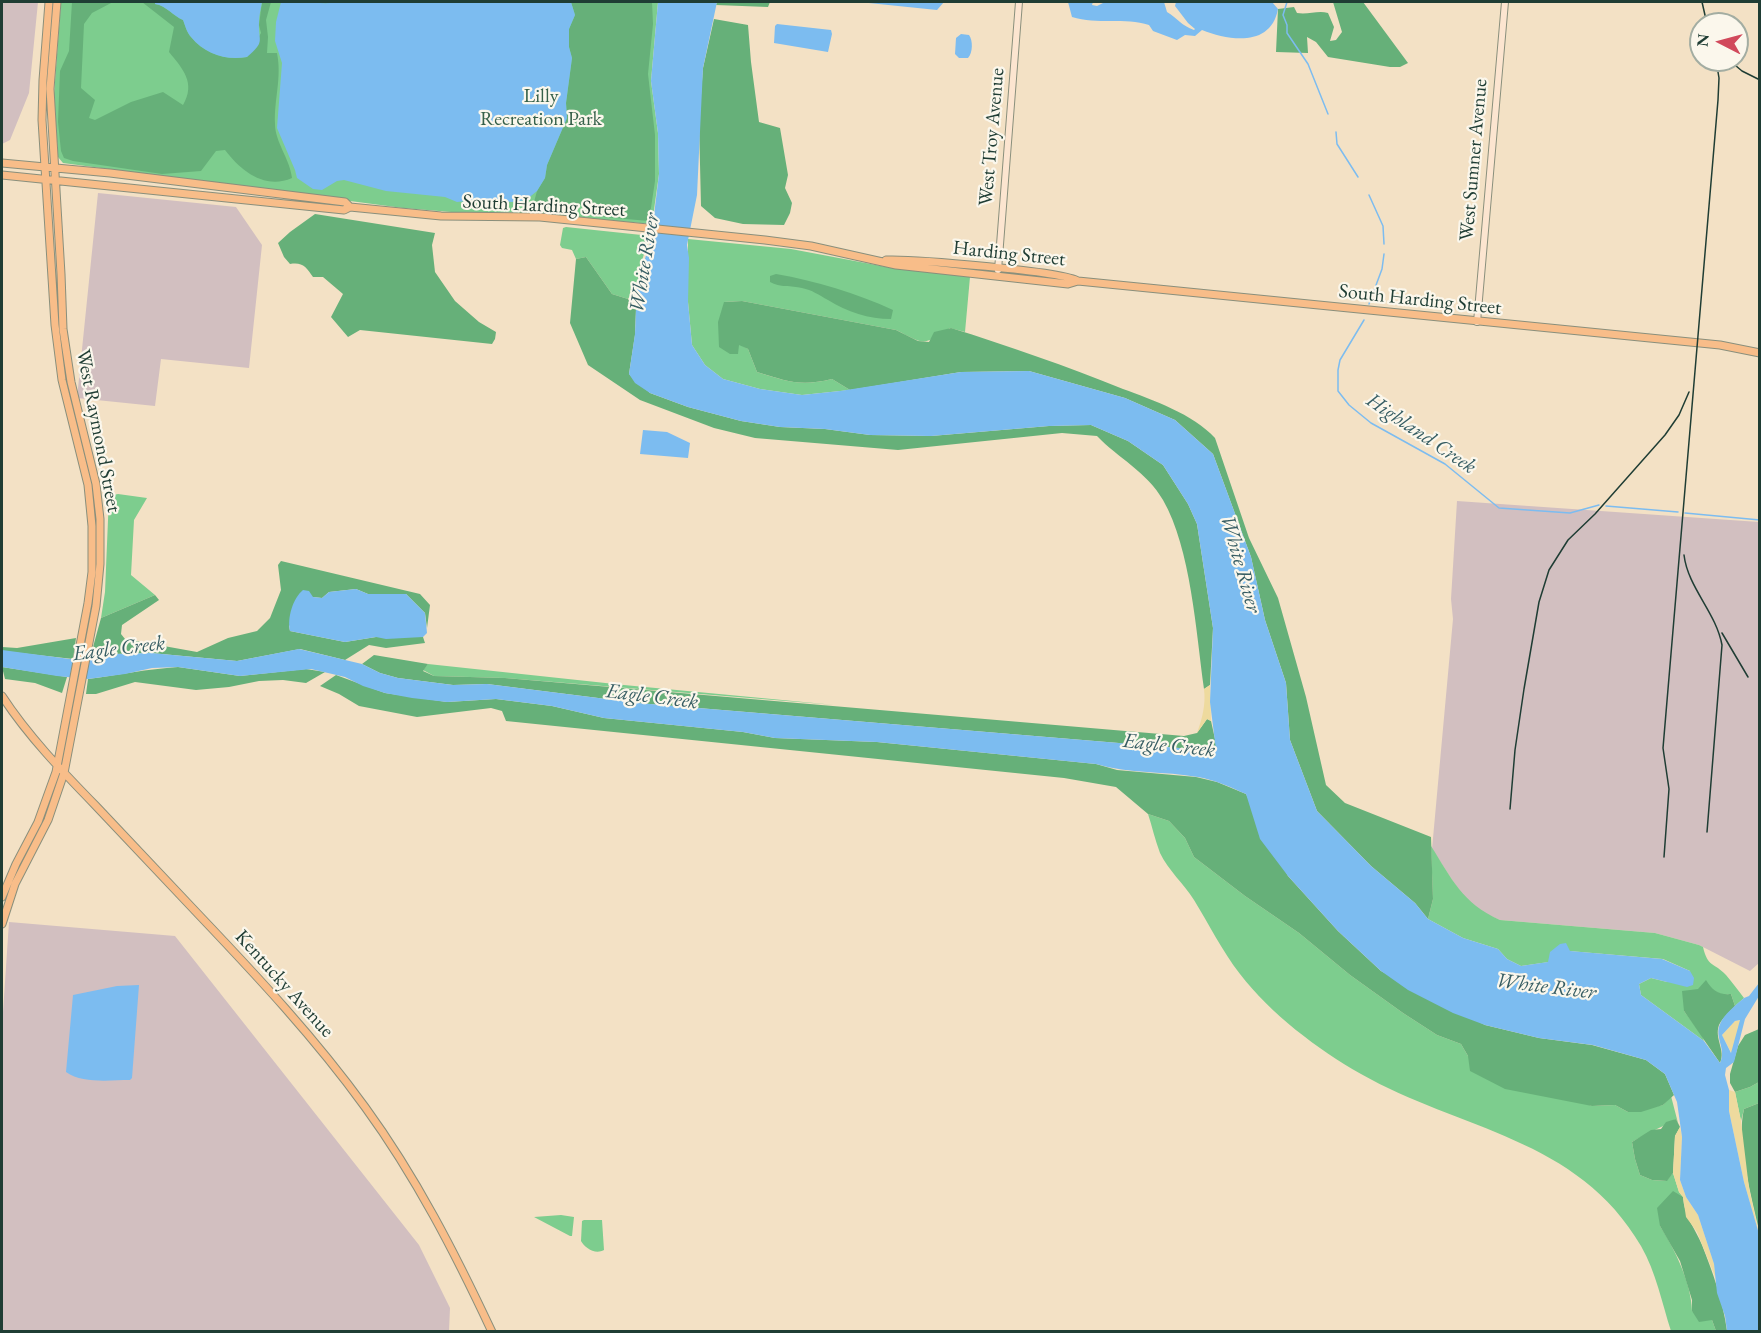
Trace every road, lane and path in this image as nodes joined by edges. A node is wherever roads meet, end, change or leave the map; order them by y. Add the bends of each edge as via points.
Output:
1 (49, 2) edge
2 (57, 2) edge
3 (1019, 2) edge
4 (1505, 2) edge
5 (2, 163) edge
6 (45, 167) junction
7 (55, 168) junction
8 (2, 175) edge
9 (144, 178) junction
10 (46, 179) junction
11 (56, 180) junction
12 (142, 188) junction
13 (350, 207) junction
14 (878, 260) joint
15 (998, 272) junction
16 (1078, 281) joint
17 (1477, 322) junction
18 (1760, 353) edge
19 (85, 641) junction
20 (75, 693) junction
21 (2, 696) edge
22 (57, 765) junction
23 (64, 773) junction
24 (2, 897) edge
25 (2, 924) edge
26 (492, 1332) edge

1 - 6 main road, West Raymond Street via 42,99
2 - 7 main road, West Raymond Street via 50,90
3 - 15 street, West Troy Avenue
4 - 17 street, West Sumner Avenue
5 - 6 main road, South Harding Street
6 - 7 main road, South Harding Street
6 - 10 main road, West Raymond Street
7 - 9 main road, South Harding Street
7 - 11 main road, West Raymond Street
8 - 10 main road, South Harding Street
9 - 12 main road
9 - 13 main road, South Harding Street via 345,202
10 - 11 main road, South Harding Street
10 - 19 main road, West Raymond Street via 57,353 86,473 92,526
11 - 12 main road, South Harding Street
11 - 19 main road, West Raymond Street via 64,340 100,519 98,585
12 - 13 main road, South Harding Street via 344,210
13 - 14 main road, South Harding Street via 438,216 526,217 740,238 797,244
14 - 15 main road, Harding Street via 896,265
15 - 16 main road, Harding Street
16 - 17 main road, South Harding Street
17 - 18 main road, South Harding Street via 1720,345
19 - 20 main road, West Raymond Street
20 - 22 main road, West Raymond Street
20 - 23 main road, West Raymond Street
21 - 22 main road, Kentucky Avenue
22 - 23 main road, Kentucky Avenue
22 - 24 main road, West Raymond Street via 44,809
23 - 25 main road, West Raymond Street via 48,820 15,884
23 - 26 main road, Kentucky Avenue via 272,994 345,1080 424,1197

